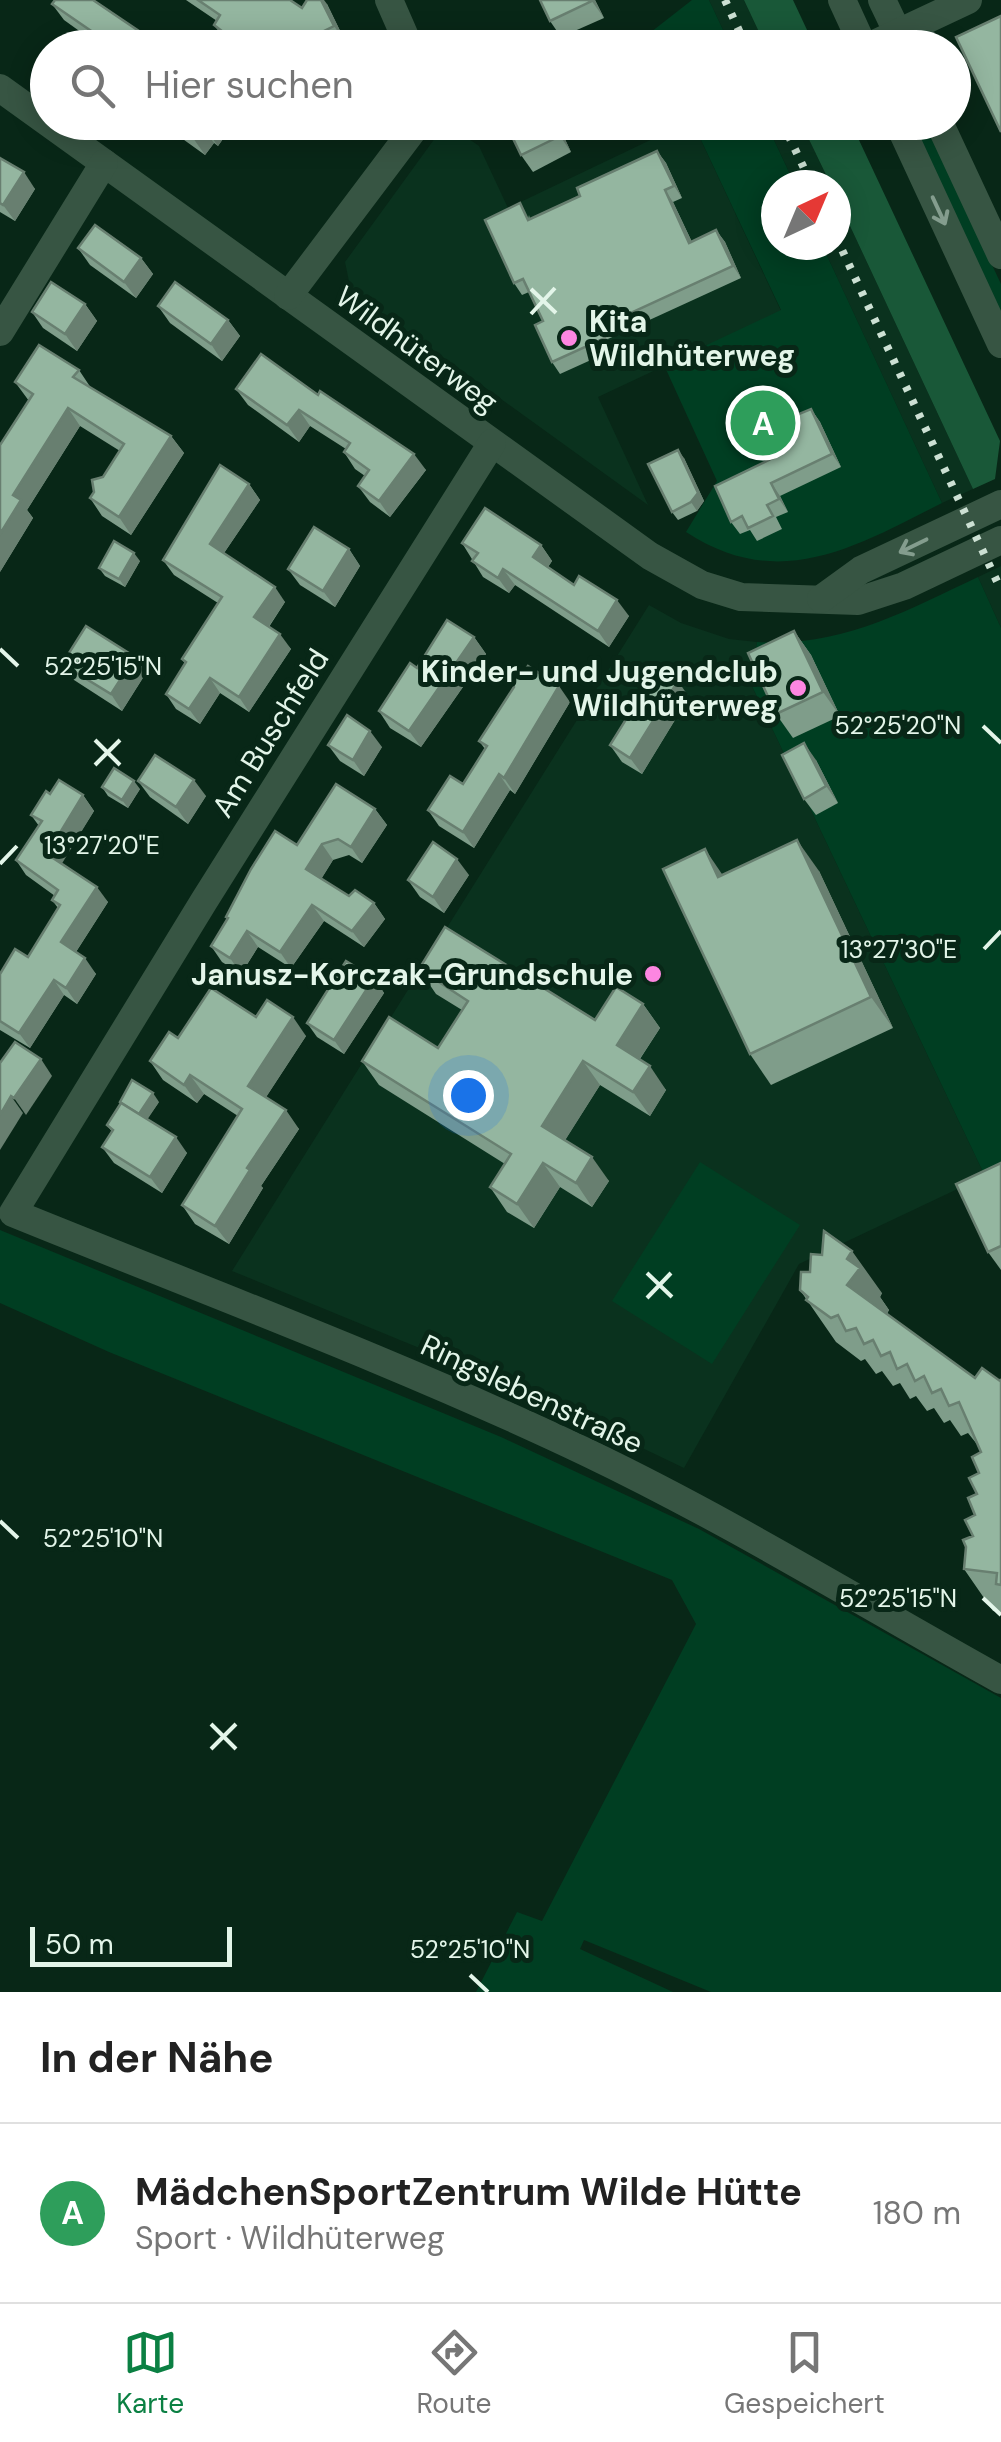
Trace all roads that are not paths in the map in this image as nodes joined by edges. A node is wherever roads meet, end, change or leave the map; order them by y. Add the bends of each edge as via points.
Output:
1 (388, 0) edge
2 (842, 0) edge
3 (882, 0) edge
4 (968, 0) edge
5 (402, 30) edge
6 (856, 30) edge
7 (896, 30) edge
8 (918, 30) edge
9 (0, 88) edge
10 (30, 110) edge
11 (72, 140) edge
12 (405, 140) edge
13 (906, 140) edge
14 (947, 140) edge
15 (104, 163) junction
16 (1001, 255) edge
17 (288, 296) junction
18 (0, 332) edge
19 (1001, 344) edge
20 (492, 443) junction
21 (1001, 504) edge
22 (1001, 540) edge
23 (821, 599) junction
24 (13, 1213) joint
25 (1001, 1680) edge

1 - 5 street
2 - 6 street
3 - 7 street
4 - 8 street
9 - 10 street, Wildhüterweg
11 - 15 street, Wildhüterweg
12 - 17 street
13 -> 19 street
14 - 16 street
15 - 17 street, Wildhüterweg
15 - 18 street
17 - 20 street, Wildhüterweg
20 - 23 street, Wildhüterweg via 650,556 702,585 742,598
20 - 24 street, Am Buschfeld
21 -> 23 street via 861,570
22 - 23 street, Wildhüterweg via 887,593 858,601
24 - 25 street, Ringslebenstraße via 399,1369 589,1454

